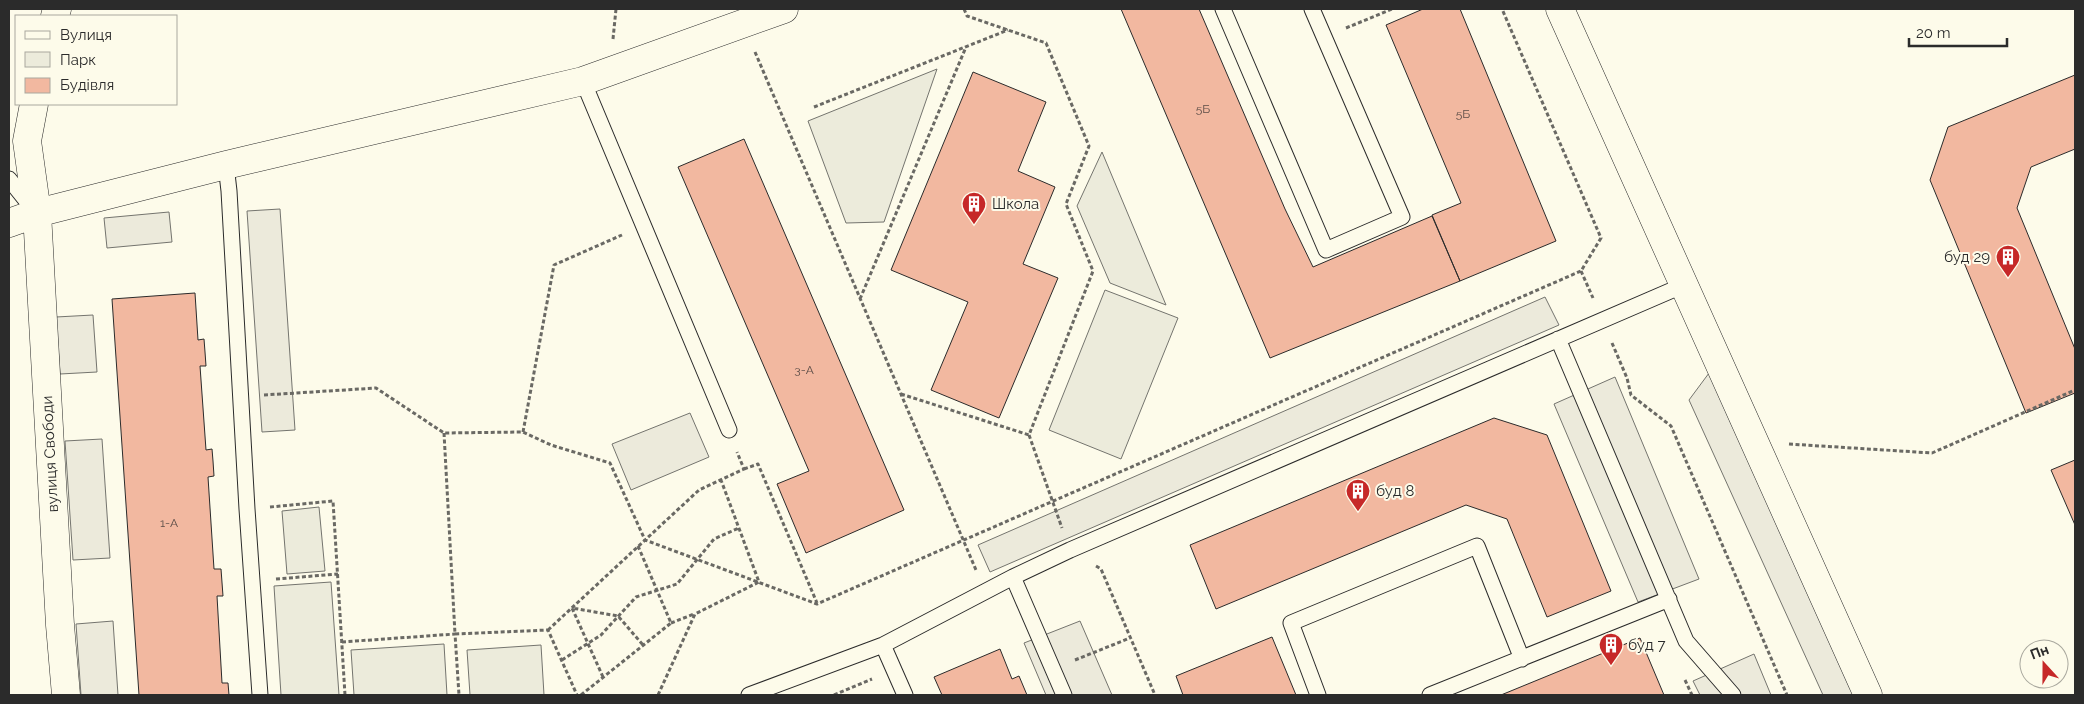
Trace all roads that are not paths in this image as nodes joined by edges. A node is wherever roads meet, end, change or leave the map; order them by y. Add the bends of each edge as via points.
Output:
1 (784, 9) edge
2 (1223, 9) edge
3 (1312, 9) edge
4 (1560, 9) edge
5 (583, 81) junction
6 (34, 105) edge
7 (226, 165) junction
8 (9, 179) edge
9 (37, 213) junction
10 (9, 223) edge
11 (1684, 285) junction
12 (1558, 339) junction
13 (729, 430) road end
14 (1013, 577) junction
15 (1669, 599) junction
16 (883, 644) junction
17 (1522, 659) junction
18 (66, 695) edge
19 (260, 695) edge
20 (749, 695) edge
21 (905, 695) edge
22 (1064, 695) edge
23 (1318, 695) edge
24 (1430, 695) edge
25 (1733, 695) edge
26 (1868, 695) edge

1 - 5 street
2 - 3 lane via 1326,250 1402,217
4 - 11 street
5 - 7 street
5 - 13 lane
6 - 9 street, вулиця Свободи via 27,141
7 - 9 street
7 - 19 lane
8 - 9 lane
9 - 10 street
9 - 18 street, вулиця Свободи
11 - 12 lane
11 - 26 street
12 - 14 lane
12 - 15 lane
14 - 16 lane
14 - 22 lane
15 - 17 lane
15 - 25 lane via 1686,641
16 - 20 lane
16 - 21 lane
17 - 23 lane via 1477,546 1291,623
17 - 24 lane

